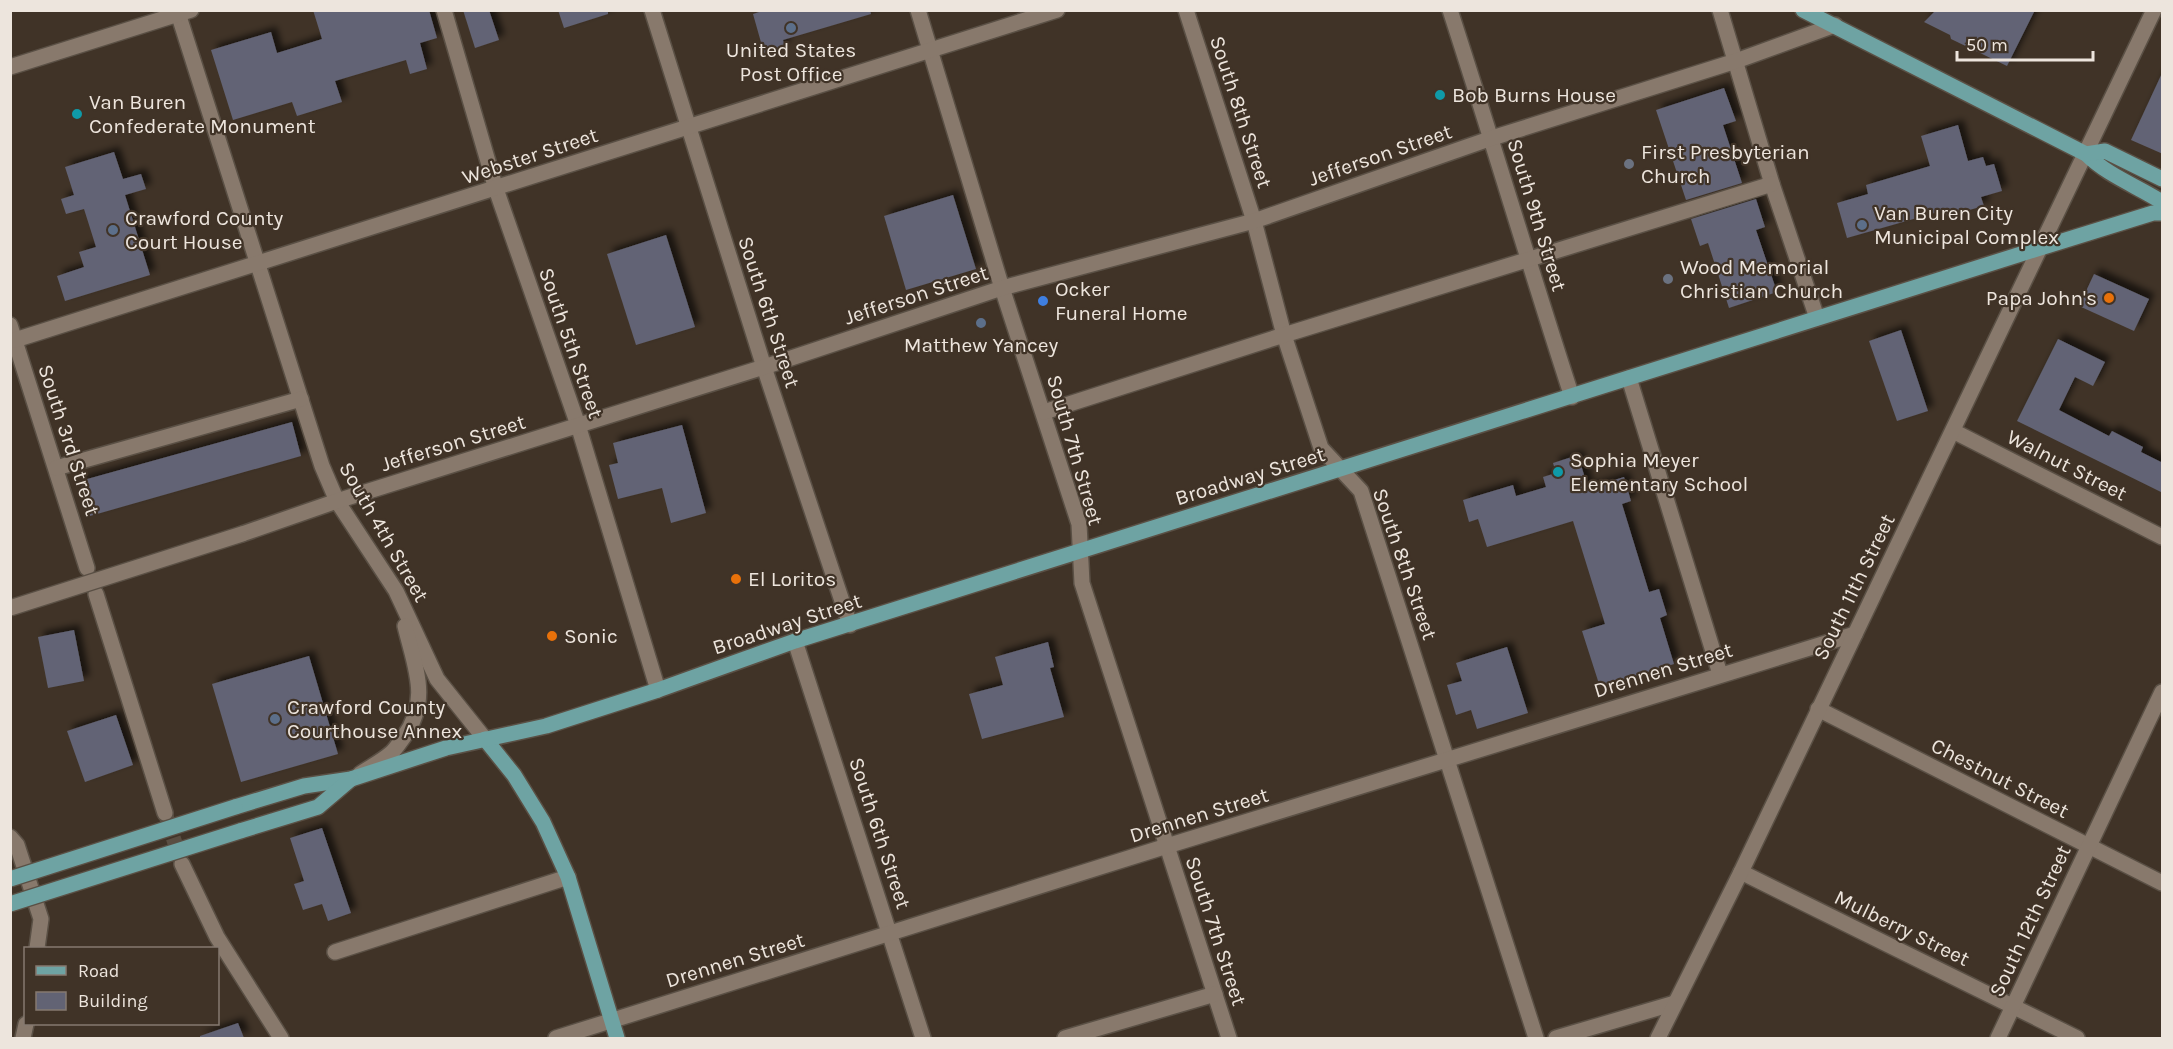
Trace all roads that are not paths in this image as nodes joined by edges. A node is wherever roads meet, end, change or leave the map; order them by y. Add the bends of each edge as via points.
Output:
1 (444, 10) edge
2 (652, 10) edge
3 (918, 10) edge
4 (1057, 10) edge
5 (1186, 10) edge
6 (1450, 10) edge
7 (1720, 10) edge
8 (1803, 10) edge
9 (2154, 10) edge
10 (182, 12) edge
11 (1835, 25) junction
12 (930, 51) junction
13 (1736, 61) junction
14 (10, 67) edge
15 (689, 127) junction
16 (1492, 138) junction
17 (2086, 154) junction
18 (2163, 179) edge
19 (1772, 184) junction
20 (496, 189) junction
21 (2163, 202) edge
22 (2163, 213) edge
23 (1254, 221) junction
24 (2040, 248) junction
25 (1528, 260) junction
26 (258, 265) junction
27 (1002, 288) junction
28 (1817, 318) junction
29 (13, 333) edge
30 (1284, 335) junction
31 (764, 367) junction
32 (1629, 378) junction
33 (1572, 397) junction
34 (301, 399) junction
35 (1044, 412) junction
36 (578, 425) junction
37 (1953, 431) junction
38 (56, 468) junction
39 (1340, 470) junction
40 (337, 501) junction
41 (2163, 537) edge
42 (1080, 552) junction
43 (87, 568) dead end
44 (396, 591) junction
45 (96, 594) dead end
46 (10, 608) edge
47 (850, 625) junction
48 (1855, 634) junction
49 (795, 641) junction
50 (1720, 674) junction
51 (658, 690) junction
52 (2163, 692) edge
53 (1818, 709) junction
54 (485, 740) junction
55 (1447, 759) junction
56 (353, 778) junction
57 (165, 813) tunnel mouth
58 (10, 837) edge
59 (1167, 846) junction
60 (2088, 846) junction
61 (182, 864) tunnel mouth
62 (1741, 872) junction
63 (568, 877) junction
64 (10, 879) edge
65 (2163, 884) edge
66 (10, 904) edge
67 (890, 933) junction
68 (37, 947) edge
69 (334, 952) dead end
70 (1215, 994) junction
71 (1675, 1003) junction
72 (2013, 1007) junction
73 (612, 1021) junction
74 (281, 1038) edge
75 (556, 1038) edge
76 (617, 1038) edge
77 (923, 1038) edge
78 (1065, 1038) edge
79 (1229, 1038) edge
80 (1536, 1038) edge
81 (1556, 1038) edge
82 (1658, 1038) edge
83 (1998, 1038) edge
84 (2077, 1038) edge

1 - 20 street, South 5th Street
2 - 15 street, South 6th Street
3 - 12 street, South 7th Street
4 - 12 street, Webster Street
5 - 23 street, South 8th Street
6 - 16 street, South 9th Street
7 - 13 street
8 - 11 main road
9 - 17 street, South 11th Street
10 - 14 street
10 - 26 street, South 4th Street
11 - 13 street, Jefferson Street
11 - 17 main road
12 - 15 street, Webster Street
12 - 27 street, South 7th Street
13 - 16 street, Jefferson Street
13 - 19 street
15 - 20 street, Webster Street
15 - 31 street, South 6th Street
16 - 23 street, Jefferson Street
16 - 25 street, South 9th Street
17 - 18 main road via 2105,151
17 - 21 main road
17 - 24 street, South 11th Street
19 - 25 street
19 - 28 street
20 - 26 street, Webster Street
20 - 36 street, South 5th Street
22 - 24 main road, Broadway Street
23 - 27 street, Jefferson Street
23 - 30 street, South 8th Street
24 - 28 main road, Broadway Street
24 - 37 street, South 11th Street
25 - 30 street
25 - 33 street, South 9th Street
26 - 29 street, Webster Street
26 - 34 street, South 4th Street
27 - 31 street, Jefferson Street
27 - 35 street, South 7th Street
28 - 32 main road, Broadway Street
29 - 38 street, South 3rd Street
30 - 35 street
30 - 39 street, South 8th Street via 1321,448
31 - 36 street, Jefferson Street
31 - 47 street, South 6th Street
32 - 33 main road, Broadway Street
32 - 50 street
33 - 39 main road, Broadway Street
34 - 38 street
34 - 40 street, South 4th Street
35 - 42 street, South 7th Street via 1079,524
36 - 40 street, Jefferson Street
36 - 51 street, South 5th Street
37 - 41 street, Walnut Street
37 - 48 street, South 11th Street
38 - 43 street, South 3rd Street
39 - 42 main road, Broadway Street
39 - 55 street, South 8th Street via 1361,491
40 - 44 street, South 4th Street
40 - 46 street, Jefferson Street, bridge
42 - 47 main road, Broadway Street
42 - 59 street, South 7th Street via 1082,583
44 - 54 street, South 4th Street via 437,679
44 - 56 street via 418,677 417,713 392,752
45 - 57 street
47 - 49 main road, Broadway Street
48 - 50 street, Drennen Street
48 - 53 street, South 11th Street
49 - 51 main road, Broadway Street
49 - 67 street, South 6th Street
50 - 55 street, Drennen Street
51 - 54 main road, Broadway Street via 546,726
52 - 60 street, South 12th Street
53 - 60 street, Chestnut Street
53 - 62 street, South 11th Street
54 - 56 main road, Broadway Street via 446,748
54 - 63 main road, South 4th Street via 543,822
55 - 59 street, Drennen Street
55 - 80 street, South 8th Street
56 - 64 main road, Broadway Street, bridge via 304,786
56 - 66 main road, Broadway Street, bridge via 318,807
58 - 68 street via 17,844 41,919
59 - 67 street, Drennen Street
59 - 70 street, South 7th Street
60 - 65 street, Chestnut Street
60 - 72 street, South 12th Street
61 - 74 street via 217,937
62 - 71 street, South 11th Street
62 - 72 street, Mulberry Street
63 - 69 street
63 - 73 main road, South 4th Street
67 - 73 street, Drennen Street
67 - 77 street, South 6th Street
70 - 78 street
70 - 79 street, South 7th Street
71 - 81 street
71 - 82 street, South 11th Street
72 - 83 street, South 12th Street
72 - 84 street, Mulberry Street
73 - 75 street, Drennen Street
73 - 76 main road, South 4th Street

